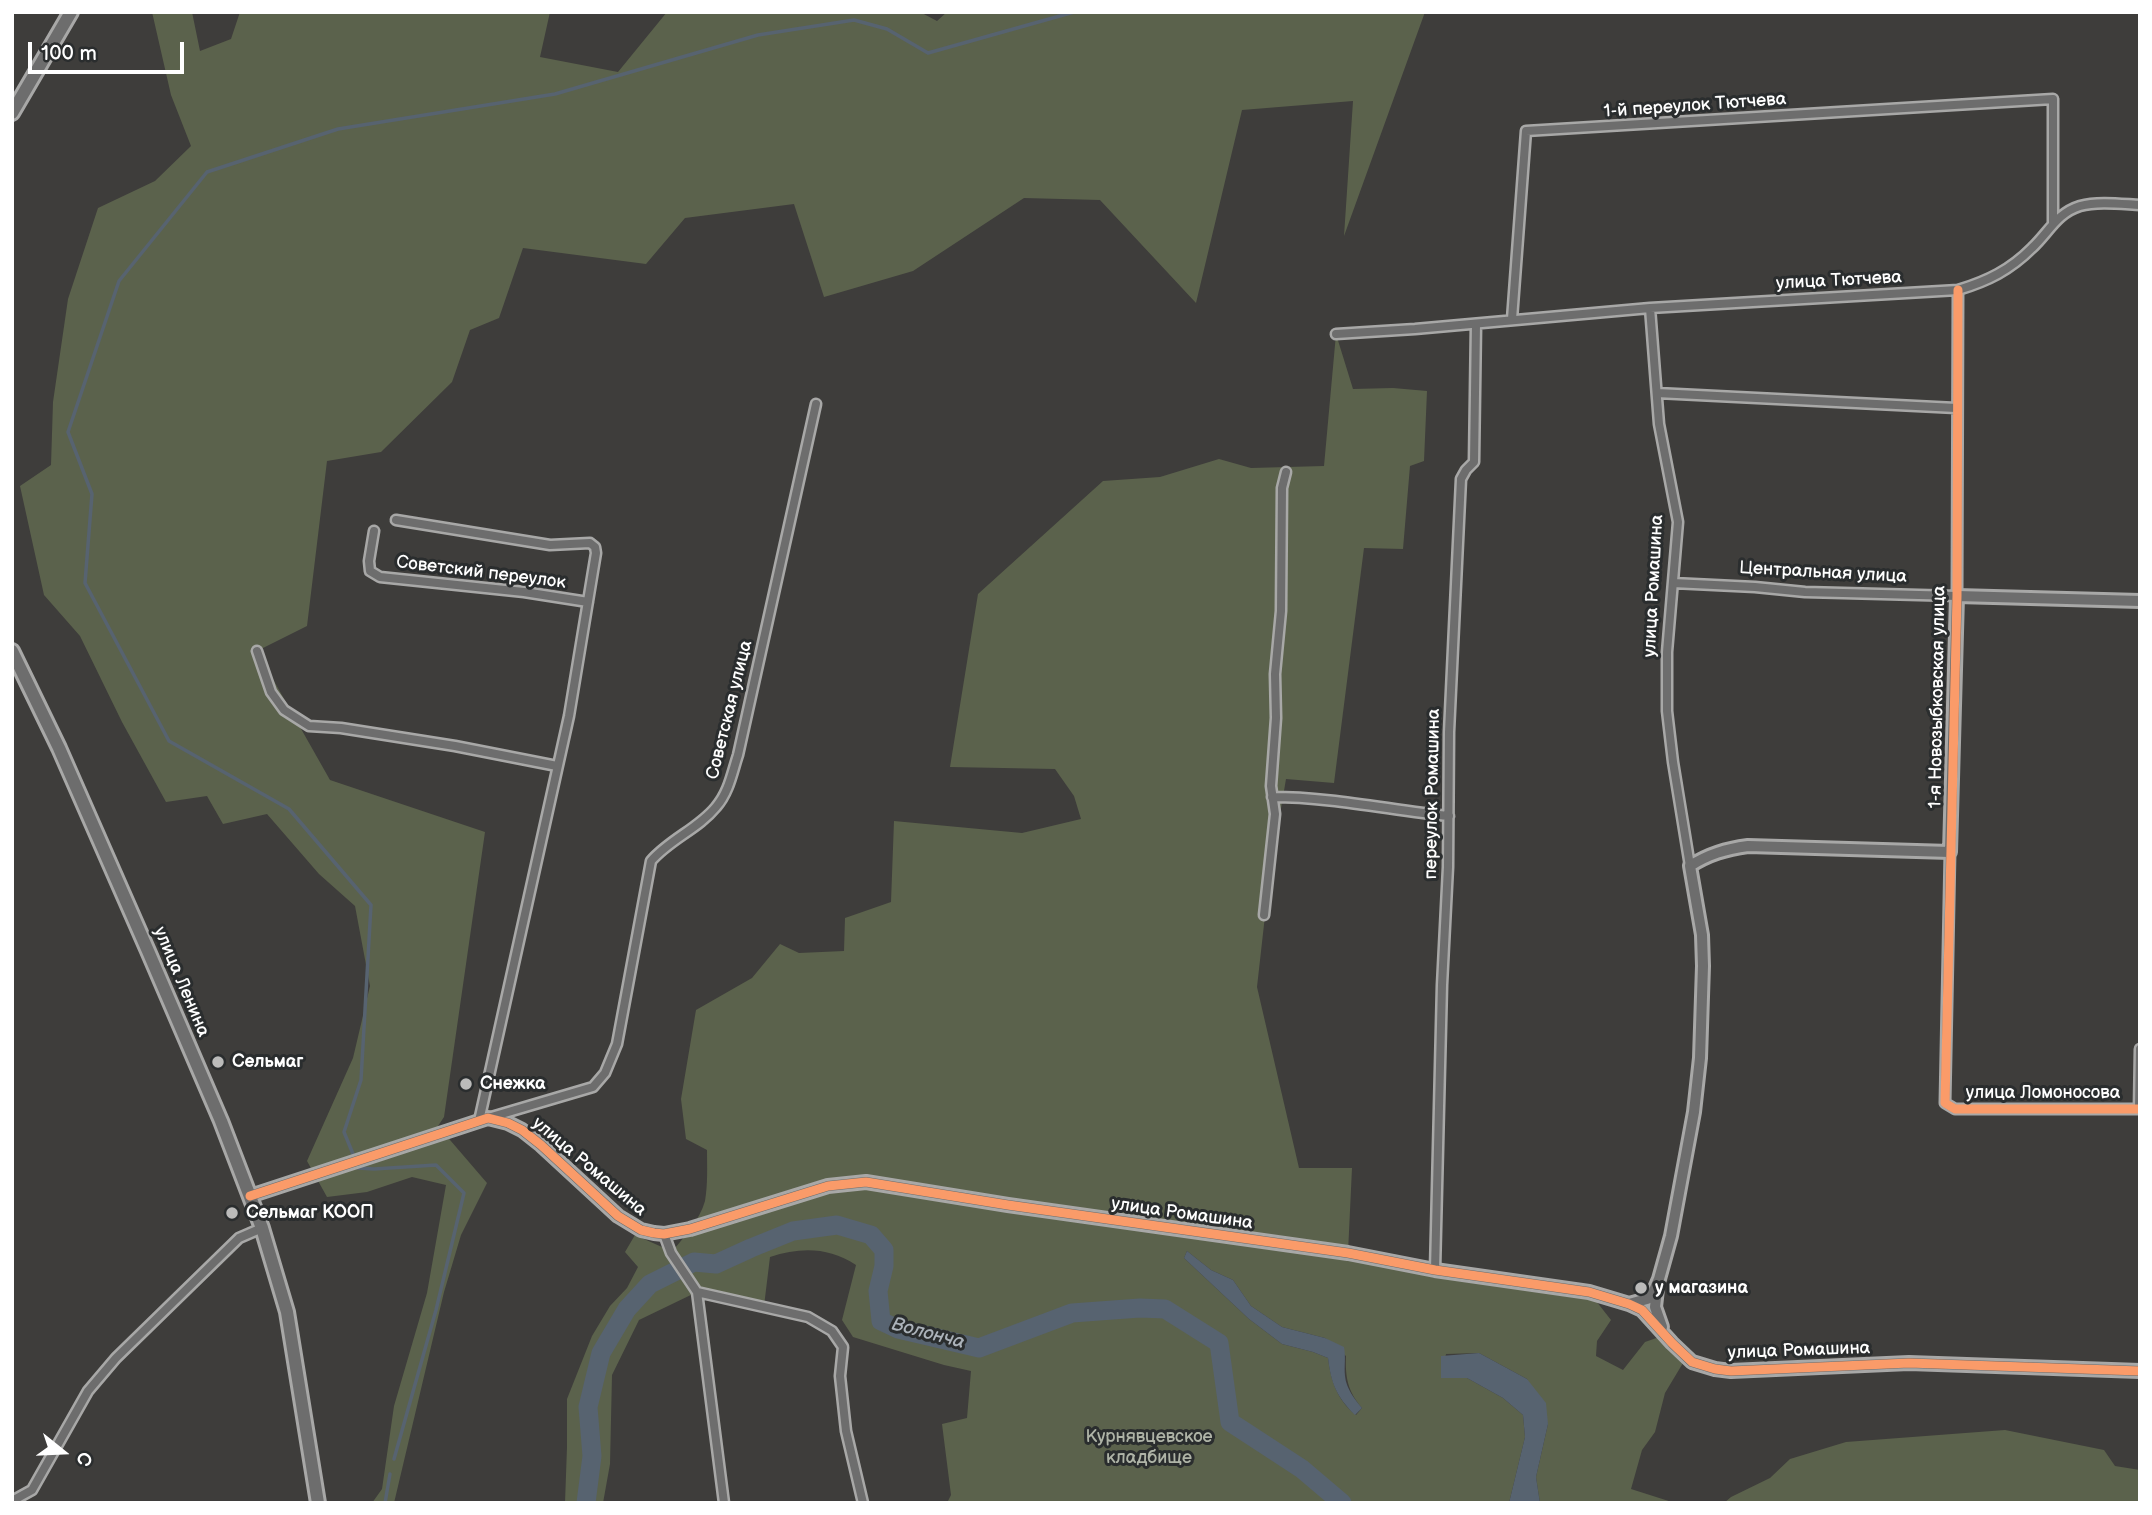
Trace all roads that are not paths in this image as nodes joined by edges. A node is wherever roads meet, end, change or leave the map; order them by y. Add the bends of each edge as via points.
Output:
1 (71, 12) edge
2 (12, 113) edge
3 (2140, 205) edge
4 (2053, 224) junction
5 (1958, 290) junction
6 (1650, 308) junction
7 (1512, 319) junction
8 (1476, 324) junction
9 (1336, 334) dead end
10 (1657, 393) junction
11 (816, 404) dead end
12 (1956, 408) junction
13 (1286, 472) dead end
14 (396, 520) dead end
15 (374, 531) dead end
16 (1673, 583) junction
17 (1957, 597) junction
18 (2140, 601) edge
19 (588, 602) junction
20 (12, 651) edge
21 (257, 651) dead end
22 (557, 766) junction
23 (1272, 797) junction
24 (1449, 816) junction
25 (1950, 852) junction
26 (1690, 866) junction
27 (1264, 915) dead end
28 (2140, 1049) edge
29 (1947, 1105) joint
30 (2139, 1109) edge
31 (483, 1119) junction
32 (250, 1196) junction
33 (262, 1228) junction
34 (664, 1234) junction
35 (1436, 1270) junction
36 (1658, 1279) junction
37 (696, 1292) junction
38 (1629, 1304) junction
39 (1665, 1335) junction
40 (2140, 1371) edge
41 (12, 1501) edge
42 (318, 1503) edge
43 (724, 1503) edge
44 (863, 1503) edge

1 - 2 main road
3 - 4 street, улица Тютчева via 2082,205
4 - 5 street, улица Тютчева via 2012,265 1986,282
4 - 7 street, 1-й переулок Тютчева via 2053,99 1526,131
5 - 6 street, улица Тютчева
5 - 12 street, 1-я Новозыбковская улица
6 - 7 street, улица Тютчева
6 - 10 street, улица Ромашина
7 - 8 street, улица Тютчева
8 - 9 street, улица Тютчева
8 - 24 street, переулок Ромашина via 1474,462 1461,479
10 - 12 street
10 - 16 street, улица Ромашина via 1678,522
11 - 31 street, Советская улица via 731,779 717,807 651,861 617,1044 605,1073 593,1087
12 - 17 street, 1-я Новозыбковская улица
13 - 23 street
14 - 19 street via 550,545 590,543 595,547
15 - 19 street, Советский переулок via 370,571 380,577
16 - 17 street, Центральная улица
16 - 26 street, улица Ромашина via 1667,710
17 - 18 street, Центральная улица
17 - 25 street, 1-я Новозыбковская улица
19 - 22 street
20 - 32 main road, улица Ленина via 107,857
21 - 22 street via 271,692 284,710 309,726 444,744
22 - 31 street
23 - 24 street via 1362,803
23 - 27 street via 1275,814
24 - 35 street, переулок Ромашина
25 - 26 street via 1748,846 1722,850
25 - 29 street, 1-я Новозыбковская улица
26 - 36 street via 1702,935 1700,1058 1673,1224
28 - 30 street
29 - 30 street, улица Ломоносова via 1955,1109
31 - 32 street
31 - 34 street, улица Ромашина via 508,1123 541,1144 631,1225
32 - 33 main road, улица Ленина
33 - 41 street via 239,1238 116,1358 88,1391 32,1489
33 - 42 main road, улица Ленина via 288,1311
34 - 35 street, улица Ромашина via 828,1186 866,1182
34 - 37 street
35 - 38 street, улица Ромашина via 1589,1292
36 - 38 street via 1652,1295
36 - 39 street via 1655,1307
37 - 43 street
37 - 44 street via 808,1317 832,1331 843,1347 840,1376 846,1431
38 - 39 street, улица Ромашина via 1642,1310
39 - 40 street, улица Ромашина via 1692,1362 1731,1371 1909,1363

